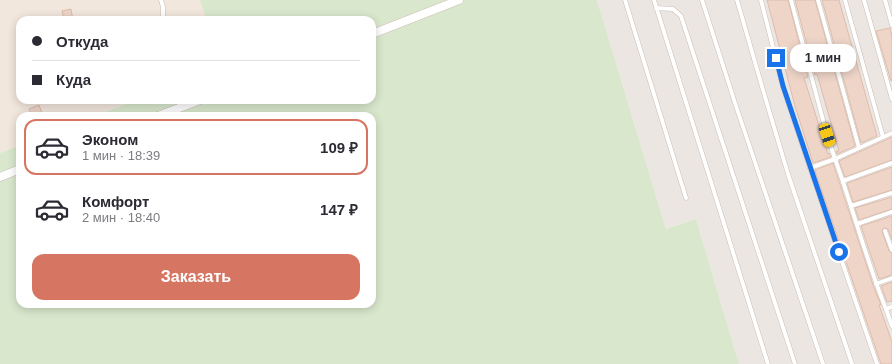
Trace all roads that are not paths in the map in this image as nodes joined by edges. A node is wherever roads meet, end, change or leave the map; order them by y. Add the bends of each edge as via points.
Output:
1 (161, 0) edge
2 (459, 0) edge
3 (624, 0) edge
4 (654, 0) edge
5 (702, 0) edge
6 (737, 0) edge
7 (761, 0) edge
8 (791, 0) edge
9 (818, 0) edge
10 (845, 0) edge
11 (864, 0) edge
12 (885, 0) edge
13 (656, 8) junction
14 (163, 16) edge
15 (892, 25) edge
16 (376, 32) edge
17 (892, 98) edge
18 (182, 104) edge
19 (166, 112) edge
20 (892, 132) edge
21 (883, 137) junction
22 (859, 148) junction
23 (835, 159) junction
24 (892, 163) edge
25 (810, 168) junction
26 (16, 171) edge
27 (0, 177) edge
28 (843, 181) junction
29 (892, 193) edge
30 (686, 198) dead end
31 (851, 206) junction
32 (892, 212) edge
33 (857, 224) junction
34 (885, 231) dead end
35 (892, 250) edge
36 (892, 278) edge
37 (876, 284) junction
38 (892, 308) edge
39 (886, 309) junction
40 (892, 326) edge
41 (768, 364) edge
42 (795, 364) edge
43 (822, 364) edge
44 (852, 364) edge
45 (877, 364) edge

1 - 14 lane
2 - 16 street
3 - 30 lane
4 - 13 lane
5 - 43 lane
6 - 44 lane via 788,174
7 - 25 lane via 783,86
8 - 23 lane
9 - 22 lane
10 - 21 lane
11 - 17 lane
12 - 15 lane
13 - 41 lane
13 - 42 lane via 673,9 680,16
18 - 19 street
20 - 21 lane
21 - 22 lane
22 - 23 lane
23 - 25 lane
23 - 28 lane
24 - 28 lane
25 - 45 lane
26 - 27 street
28 - 31 lane
29 - 31 lane
31 - 33 lane
32 - 33 lane
33 - 37 lane
34 - 35 lane
36 - 37 lane
37 - 39 lane
38 - 39 lane
39 - 40 lane

